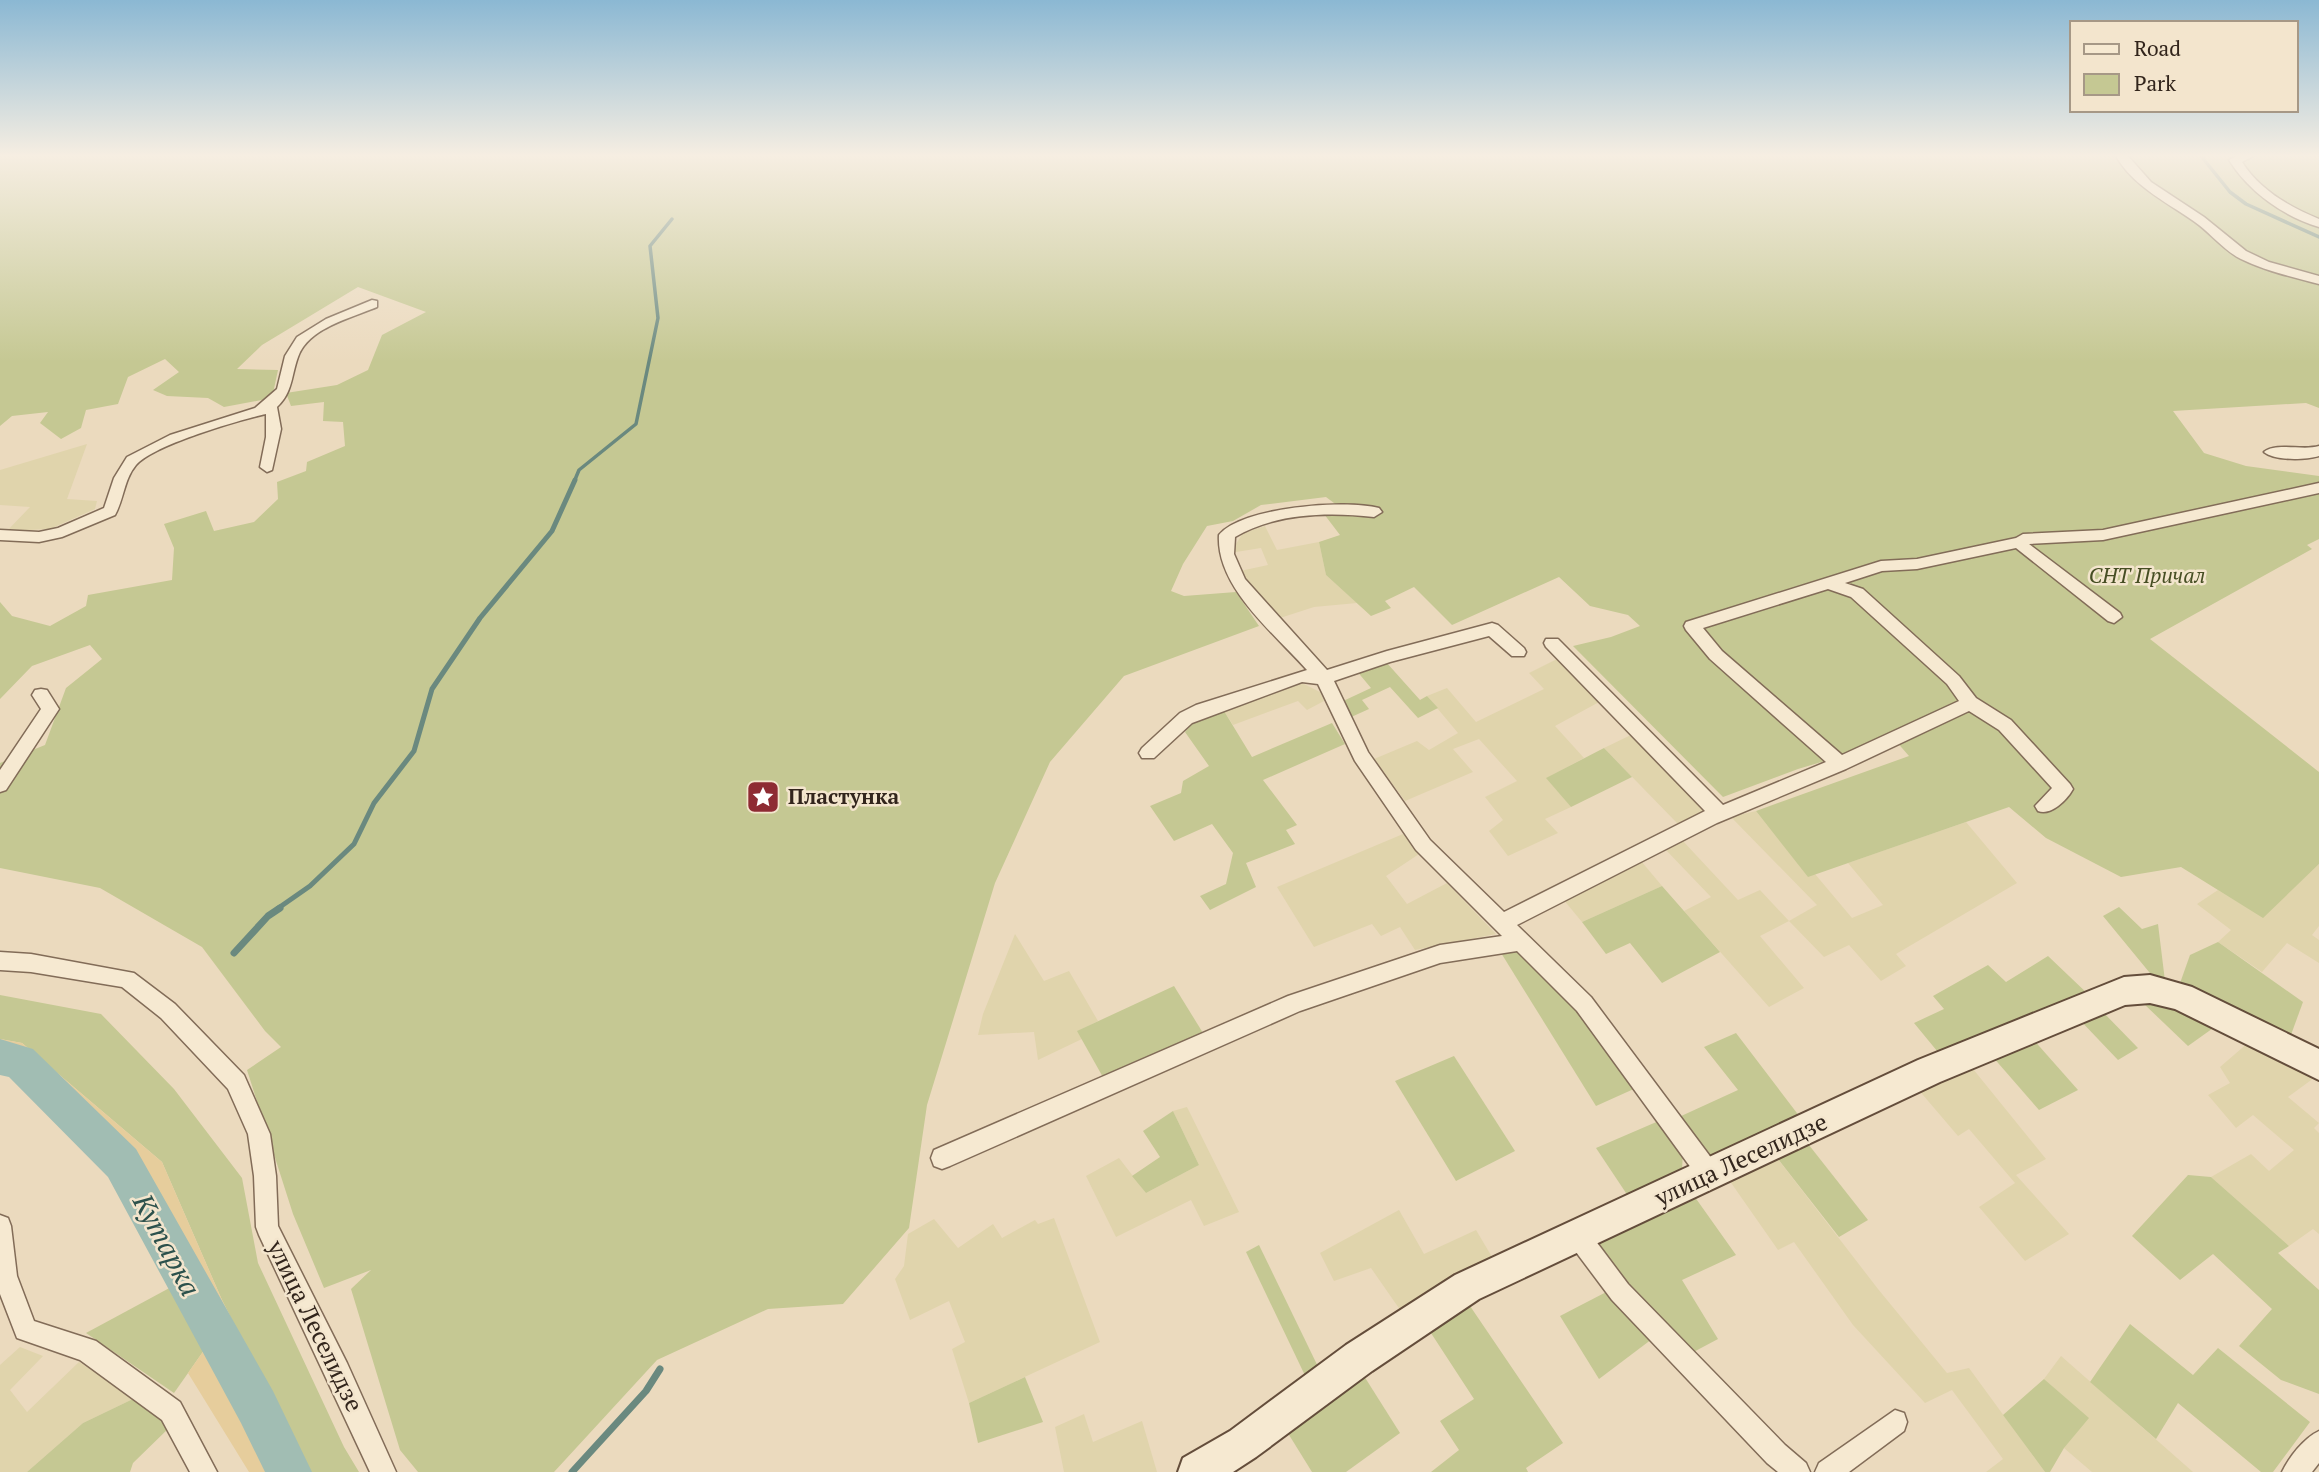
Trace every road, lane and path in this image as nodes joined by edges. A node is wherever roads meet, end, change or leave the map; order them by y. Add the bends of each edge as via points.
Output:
1 (2207, 225) edge
2 (2319, 280) edge
3 (372, 304) dead end
4 (261, 410) junction
5 (2319, 451) edge
6 (2271, 452) dead end
7 (267, 467) dead end
8 (2319, 488) edge
9 (1374, 512) dead end
10 (0, 535) edge
11 (2021, 542) junction
12 (1828, 583) junction
13 (2114, 617) dead end
14 (1552, 643) dead end
15 (1518, 652) dead end
16 (1324, 678) junction
17 (41, 695) dead end
18 (1970, 703) junction
19 (1148, 753) dead end
20 (1840, 764) junction
21 (0, 785) edge
22 (2044, 806) dead end
23 (1710, 818) junction
24 (1503, 922) junction
25 (1522, 941) junction
26 (0, 961) edge
27 (2319, 1065) edge
28 (942, 1158) dead end
29 (1710, 1175) junction
30 (0, 1226) edge
31 (1578, 1236) junction
32 (1895, 1422) dead end
33 (2319, 1444) edge
34 (204, 1472) edge
35 (383, 1472) edge
36 (1197, 1472) edge
37 (1797, 1472) edge
38 (1828, 1472) edge
39 (2295, 1472) edge

1 - 2 street via 2227,245 2269,266
3 - 4 street via 310,332 296,347 278,401
4 - 7 street via 271,409 274,414
4 - 10 street via 133,458 110,511 62,532 39,537
5 - 6 street
8 - 11 street via 2103,535
9 - 16 street via 1311,511 1236,528 1227,535 1226,555 1238,582
11 - 12 street via 1917,564 1881,566
11 - 13 street
12 - 18 street via 1857,593 1953,680
12 - 20 street via 1692,626 1716,655
14 - 23 street via 1712,804 1717,811
15 - 16 street via 1492,629
16 - 19 street via 1302,676 1202,709
16 - 24 street via 1361,757 1423,845
17 - 21 street via 50,709
18 - 20 street
18 - 22 street via 2005,725 2064,789
20 - 23 street
23 - 24 street
24 - 25 street
25 - 28 street via 1440,954 1294,1003
25 - 29 street via 1584,1004
26 - 35 street, улица Леселидзе via 127,979 168,1011 236,1082 259,1134 267,1227
27 - 29 street, улица Леселидзе via 2181,998 2150,989 2124,992 1928,1071
29 - 31 street, улица Леселидзе
30 - 34 street via 5,1276 25,1330 87,1350 171,1411
31 - 36 street, улица Леселидзе via 1467,1287
31 - 37 street via 1620,1292
32 - 38 street
33 - 39 street

